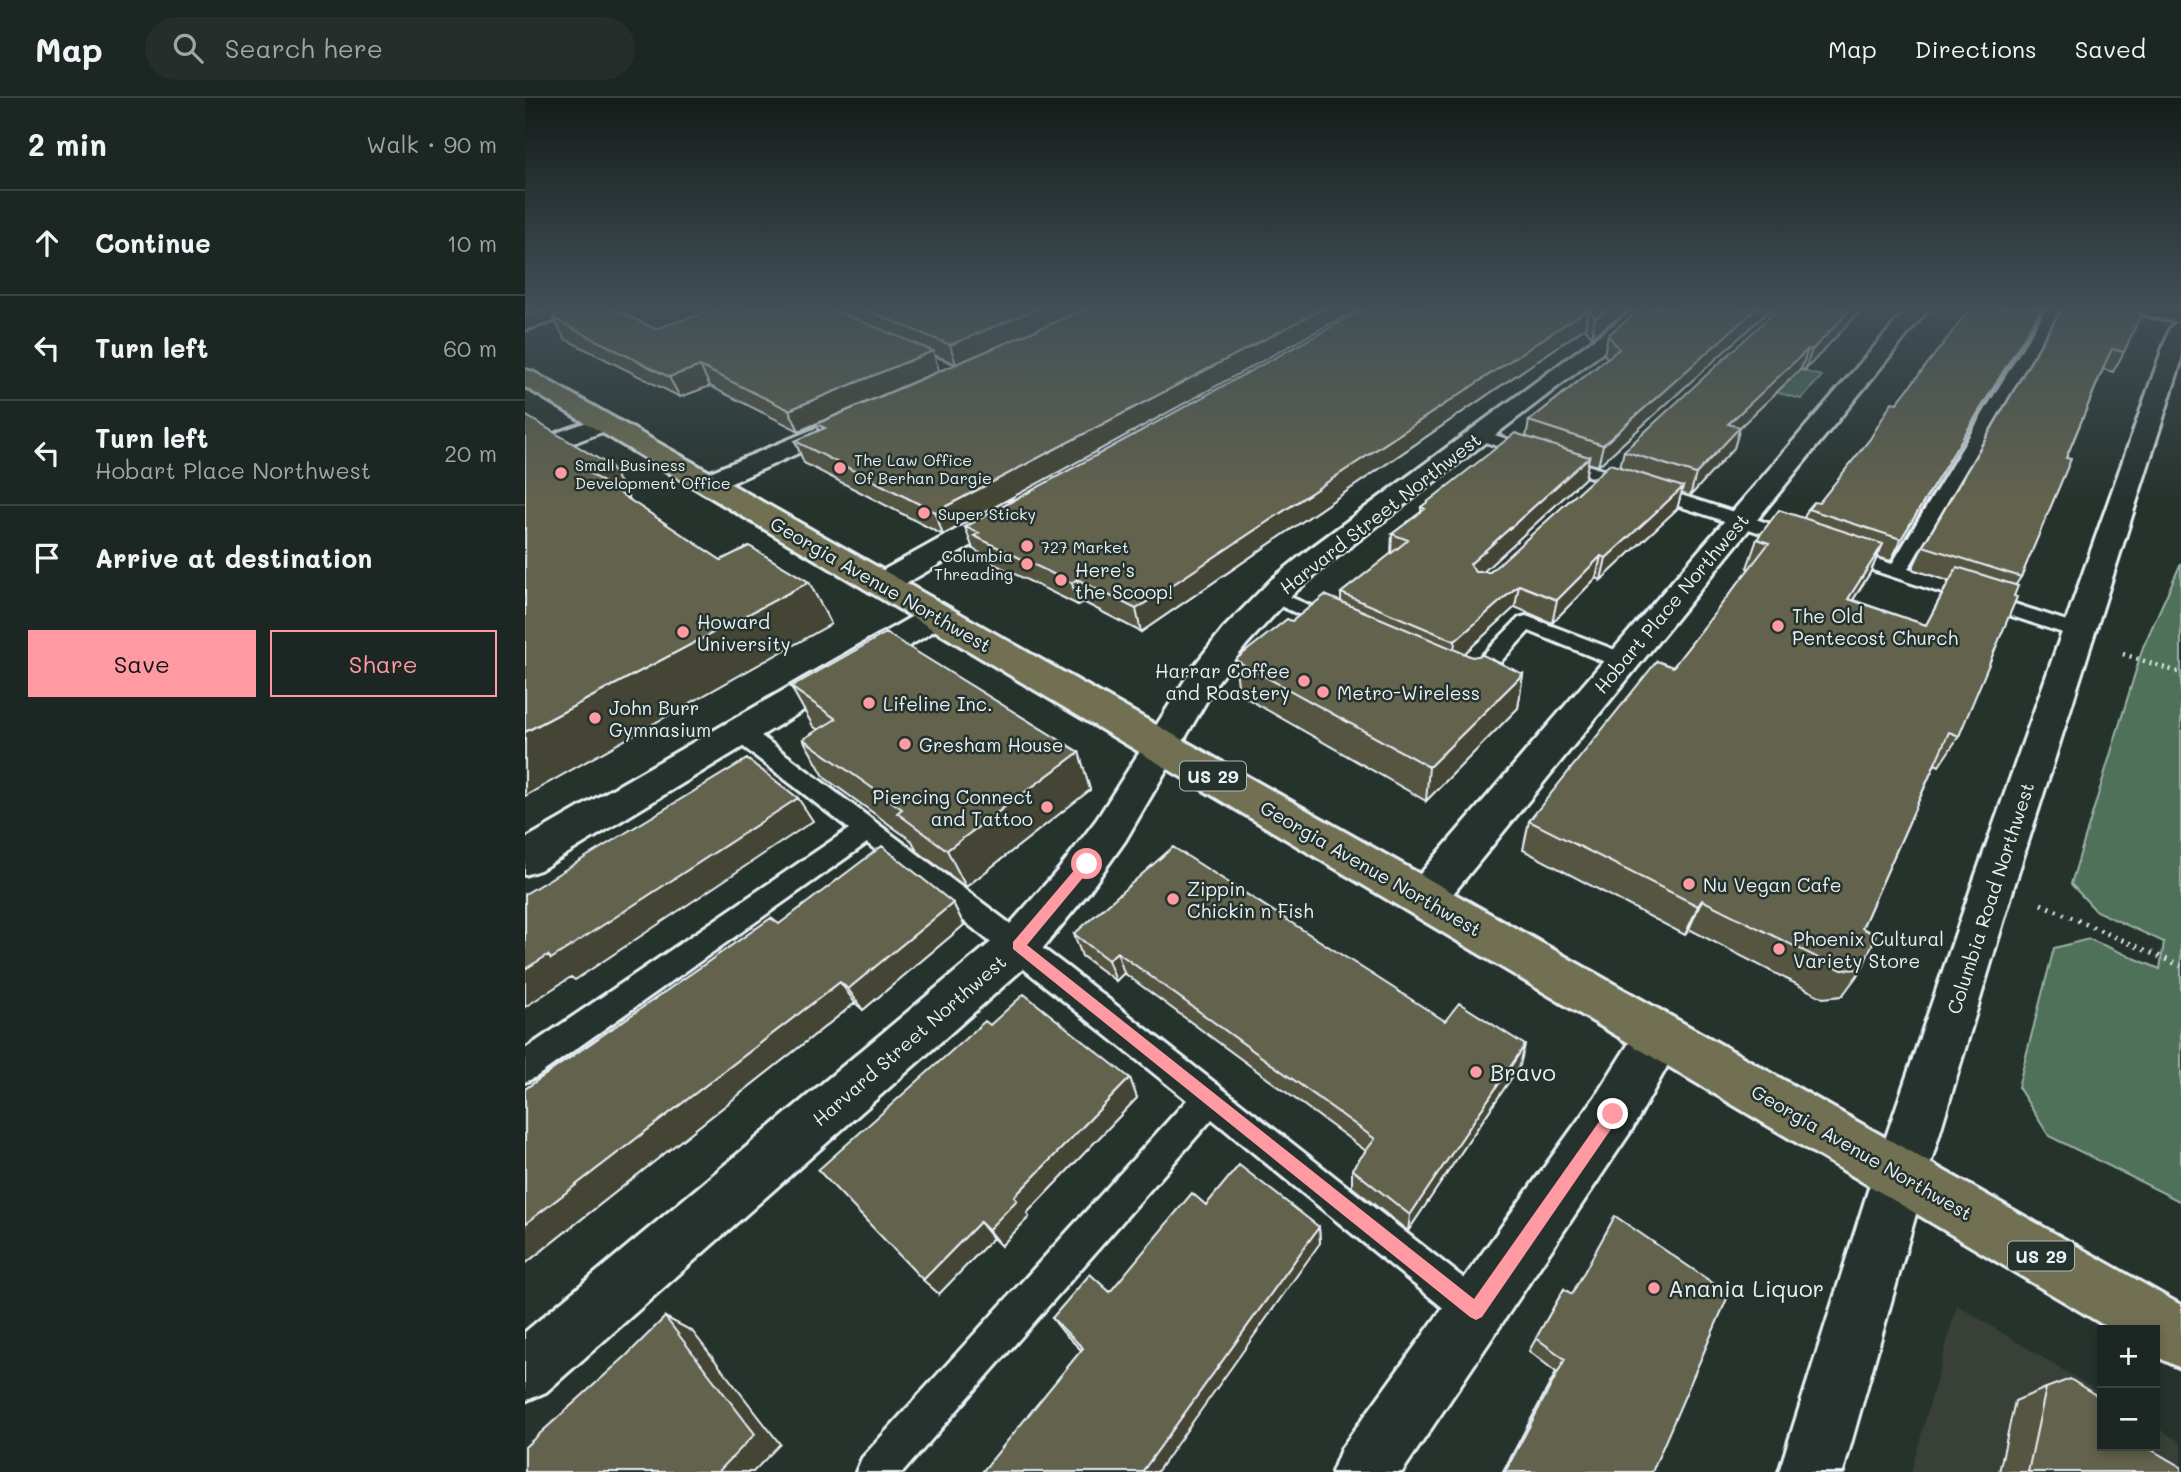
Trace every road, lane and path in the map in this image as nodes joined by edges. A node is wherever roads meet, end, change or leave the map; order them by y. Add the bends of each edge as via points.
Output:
1 (1564, 372) edge
2 (1865, 372) edge
3 (2016, 372) edge
4 (962, 373) edge
5 (2173, 375) edge
6 (525, 377) edge
7 (937, 384) edge
8 (862, 416) edge
9 (604, 423) junction
10 (1479, 435) junction
11 (525, 453) edge
12 (708, 483) junction
13 (1041, 494) edge
14 (1741, 520) junction
15 (1897, 572) junction
16 (882, 584) junction
17 (1274, 596) junction
18 (936, 616) junction
19 (1350, 629) edge
20 (2078, 632) junction
21 (2123, 654) dead end
22 (1623, 661) junction
23 (1445, 671) edge
24 (2181, 673) edge
25 (740, 732) junction
26 (1162, 747) junction
27 (868, 829) junction
28 (525, 859) edge
29 (1424, 899) junction
30 (2042, 904) dead end
31 (1018, 946) junction
32 (2181, 966) edge
33 (1660, 1035) junction
34 (525, 1066) edge
35 (1210, 1098) junction
36 (1900, 1175) junction
37 (1476, 1311) junction
38 (2181, 1338) edge
39 (525, 1371) edge
40 (876, 1472) edge
41 (1364, 1472) edge
42 (1811, 1472) edge

1 - 10 main road, Harvard Street Northwest
2 - 14 main road, Hobart Place Northwest
3 - 15 lane
4 - 7 main road
5 - 20 main road, Columbia Road Northwest
6 - 9 highway, Georgia Avenue Northwest / US 29
8 - 12 main road
9 - 11 main road
9 - 12 highway, Georgia Avenue Northwest / US 29
10 - 14 lane
10 - 17 main road, Harvard Street Northwest via 1312,561
12 - 16 highway, Georgia Avenue Northwest / US 29
13 - 16 main road
14 - 15 lane
14 - 22 main road, Hobart Place Northwest
15 - 20 lane
16 - 18 highway, Georgia Avenue Northwest / US 29
17 - 19 lane
17 - 26 main road, Harvard Street Northwest via 1217,658
18 - 25 main road
18 - 26 highway, Georgia Avenue Northwest / US 29
20 - 36 main road, Columbia Road Northwest
21 - 24 path
22 - 23 lane via 1526,622 1469,682
22 - 29 main road, Hobart Place Northwest
25 - 27 lane
25 - 28 main road
26 - 29 highway, Georgia Avenue Northwest / US 29
26 - 31 main road, Harvard Street Northwest via 1087,864
27 - 31 lane
27 - 34 lane
29 - 33 highway, Georgia Avenue Northwest / US 29
30 - 32 path
31 - 35 lane
31 - 39 main road, Harvard Street Northwest
33 - 36 highway, Georgia Avenue Northwest / US 29
33 - 37 main road via 1613,1114
35 - 37 lane
35 - 40 lane
36 - 38 highway, Georgia Avenue Northwest / US 29
36 - 42 main road, Columbia Road Northwest
37 - 41 main road

